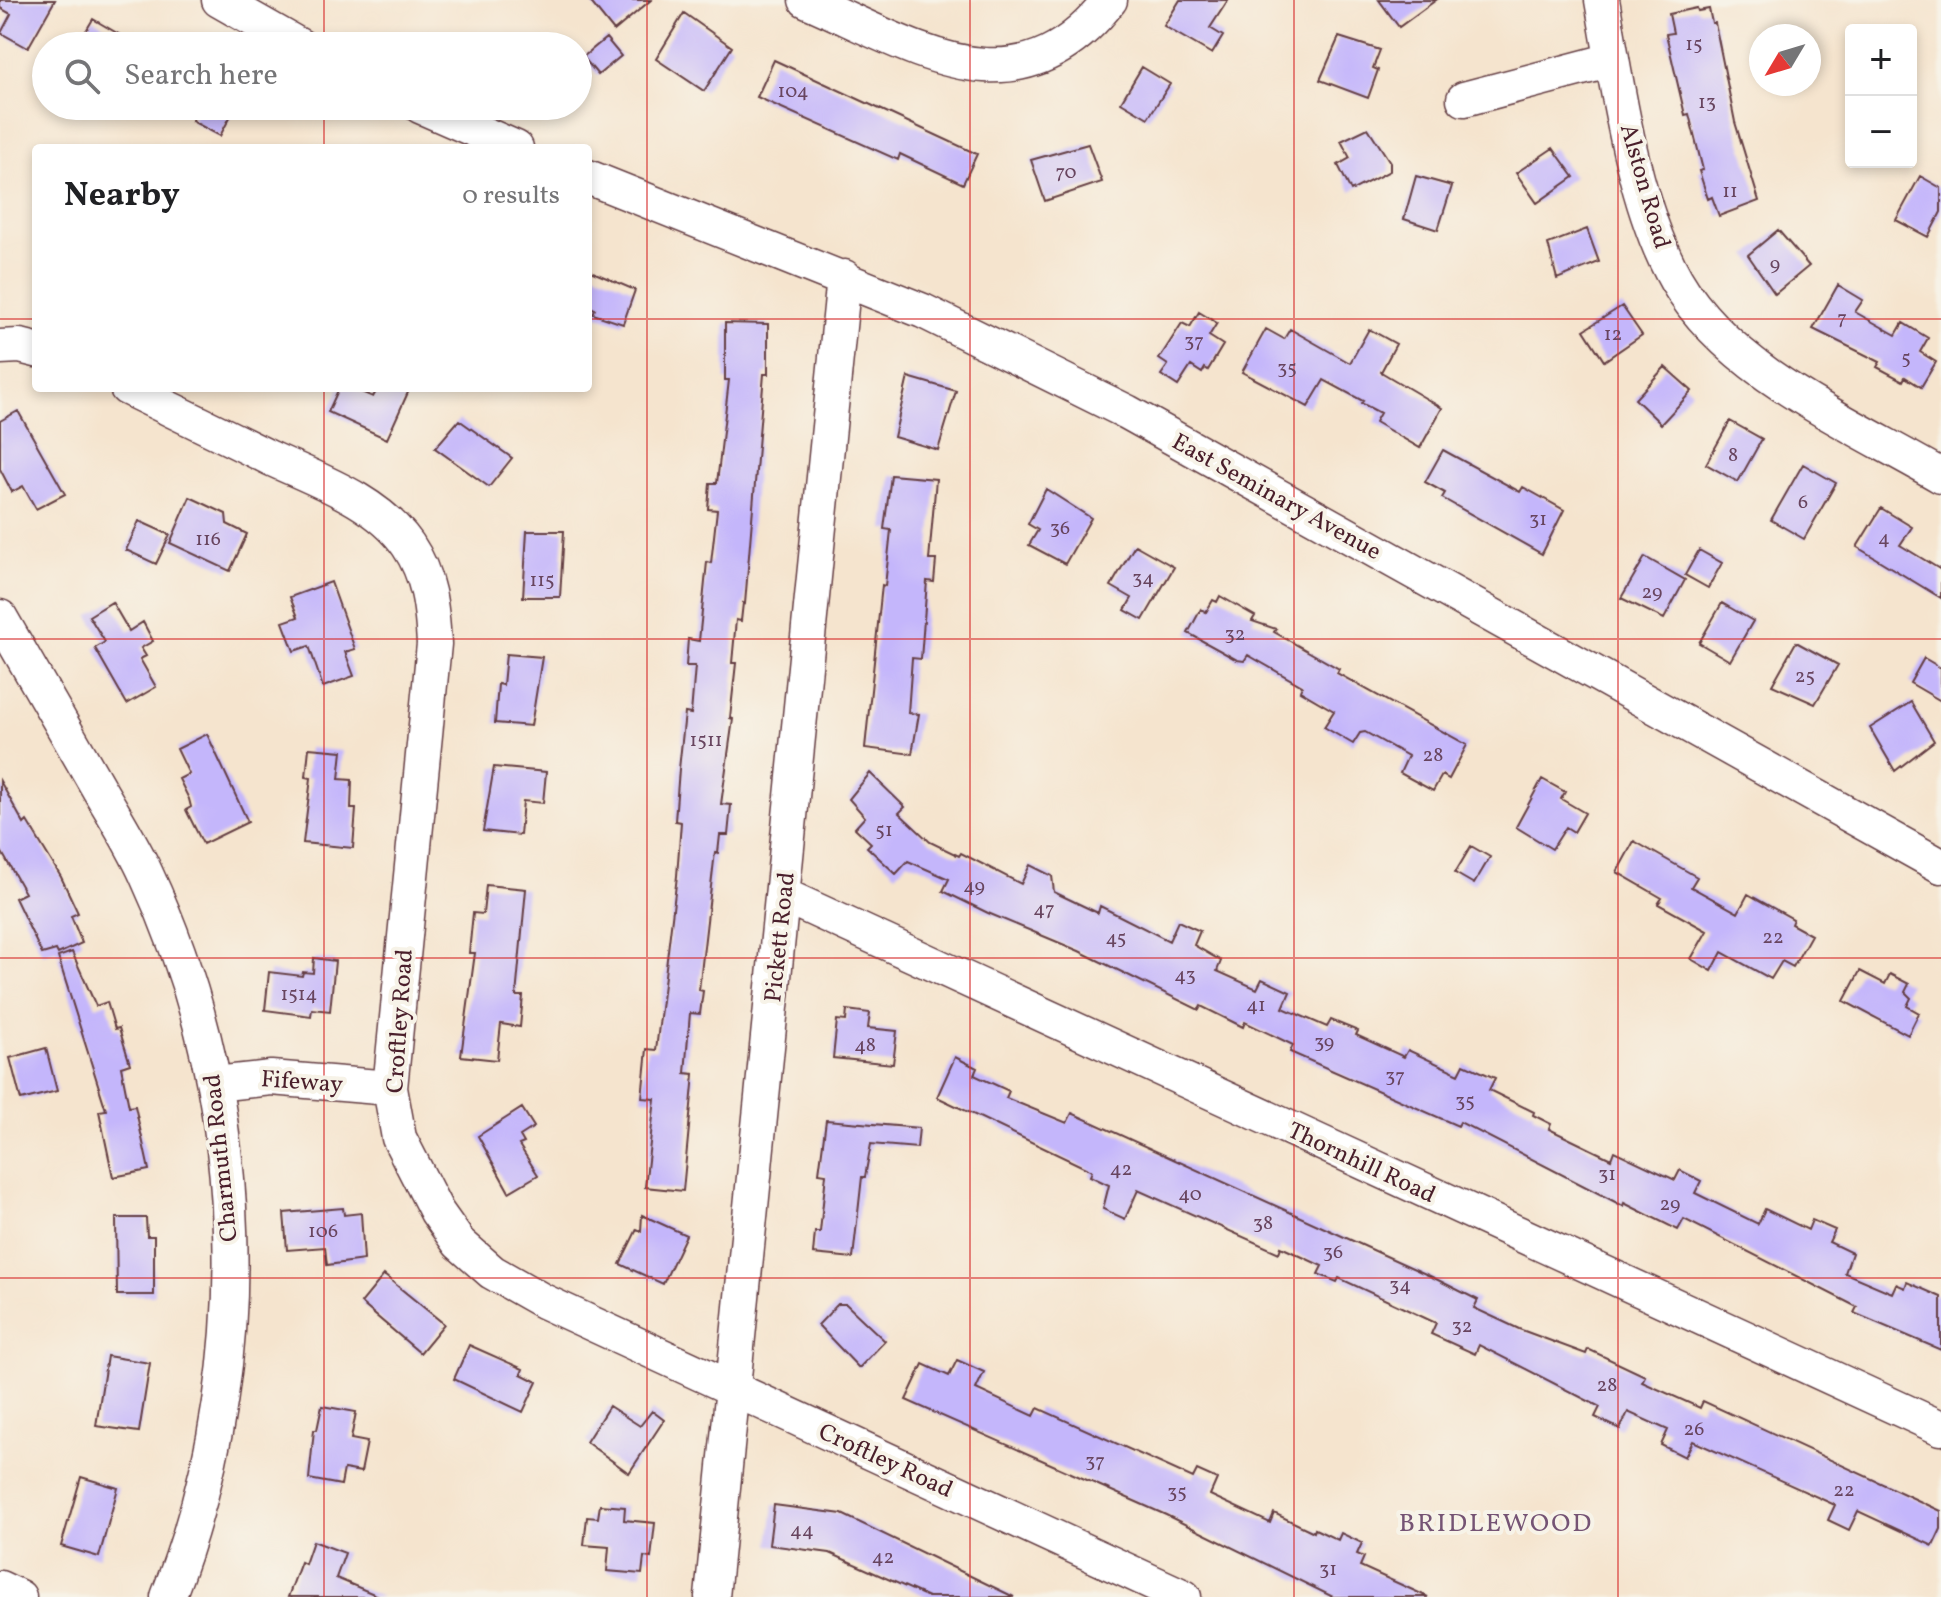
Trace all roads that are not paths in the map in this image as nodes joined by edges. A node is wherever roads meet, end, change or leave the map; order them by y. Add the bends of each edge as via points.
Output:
1 (219, 0) edge
2 (806, 0) edge
3 (1110, 0) edge
4 (1602, 0) edge
5 (275, 32) edge
6 (1612, 60) junction
7 (1464, 99) dead end
8 (452, 120) edge
9 (507, 144) edge
10 (592, 179) edge
11 (844, 277) junction
12 (0, 347) edge
13 (32, 349) edge
14 (135, 392) edge
15 (1941, 476) edge
16 (0, 617) edge
17 (1940, 862) edge
18 (783, 895) junction
19 (215, 1084) junction
20 (390, 1088) junction
21 (732, 1389) junction
22 (1941, 1428) edge
23 (0, 1588) edge
24 (19, 1597) edge
25 (168, 1597) edge
26 (712, 1597) edge
27 (1184, 1597) edge

1 - 5 street
2 - 3 street via 941,59 1006,66 1066,44 1089,27
4 - 6 street, Alston Road
6 - 7 street
6 - 15 street, Alston Road via 1654,230 1676,280 1704,318 1769,376
8 - 9 street
10 - 11 street, East Seminary Avenue
11 - 17 street, East Seminary Avenue via 1127,412
11 - 18 street, Pickett Road
12 - 13 street
14 - 20 street, Croftley Road via 381,516 423,569 434,644
16 - 19 street, Charmuth Road via 146,873 176,950
18 - 21 street, Pickett Road
18 - 22 street, Thornhill Road
19 - 20 street, Fifeway via 271,1078
19 - 25 street, Charmuth Road via 231,1272 227,1363 210,1460
20 - 21 street, Croftley Road via 399,1138 412,1169 459,1243 492,1272 543,1301
21 - 26 street, Pickett Road
21 - 27 street, Croftley Road
23 - 24 street

